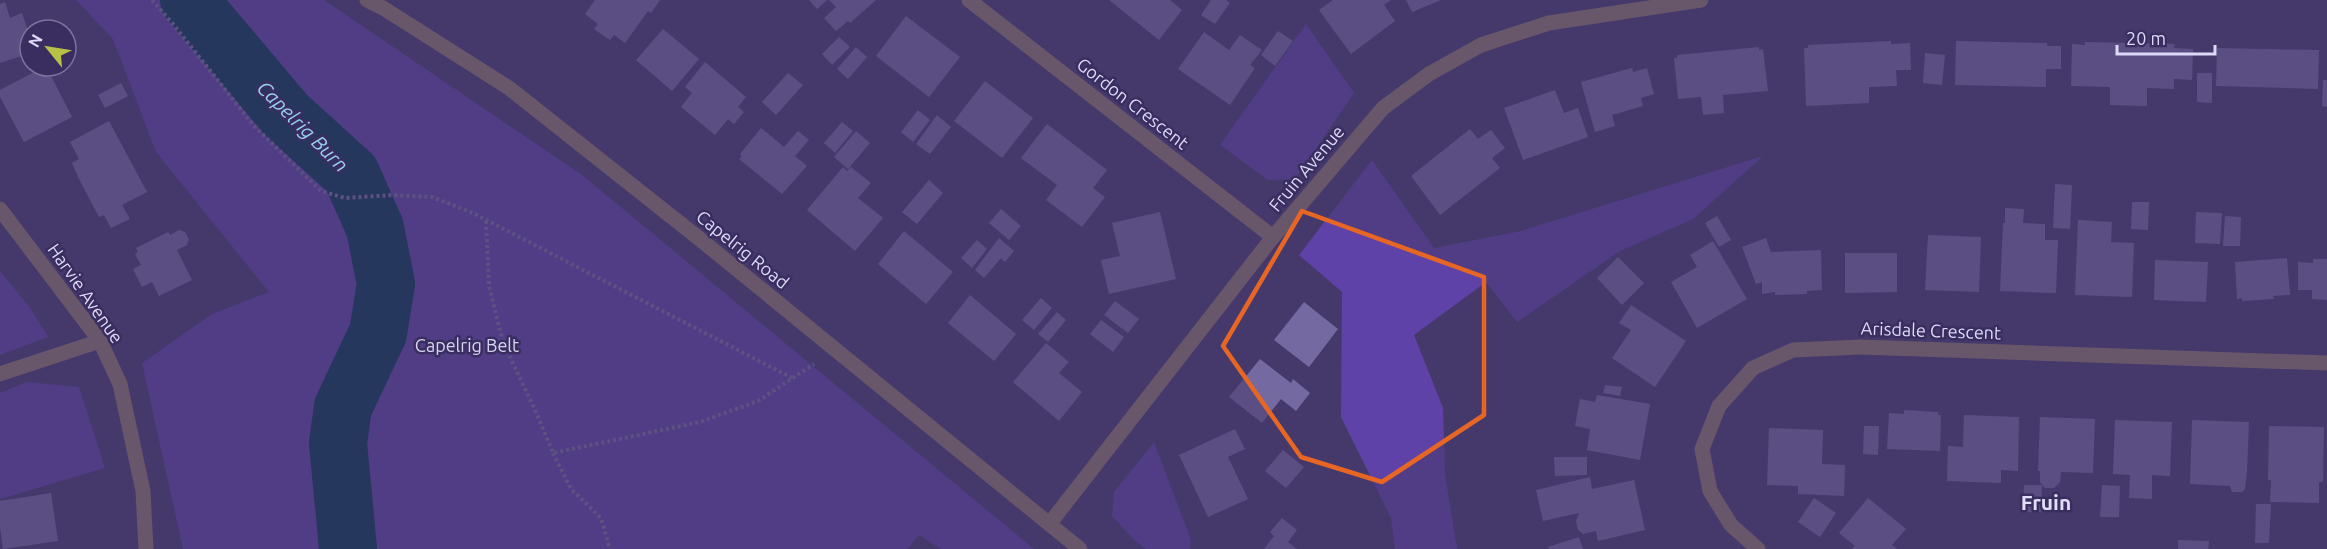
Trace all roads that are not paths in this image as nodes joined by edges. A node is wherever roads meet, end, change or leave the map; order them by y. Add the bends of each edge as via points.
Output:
1 (367, 0) edge
2 (969, 0) edge
3 (1701, 0) edge
4 (0, 208) edge
5 (1274, 237) junction
6 (100, 341) junction
7 (2327, 363) edge
8 (0, 374) edge
9 (1050, 524) junction
10 (146, 549) edge
11 (1080, 549) edge
12 (1758, 549) edge

1 - 9 street, Capelrig Road via 509,88
2 - 5 street, Gordon Crescent
3 - 5 street, Fruin Avenue via 1550,23 1481,45 1429,74 1383,108
4 - 6 street, Harvie Avenue
5 - 9 street, Fruin Avenue
6 - 8 street
6 - 10 street, Harvie Avenue via 120,384 143,491
7 - 12 street, Arisdale Crescent via 1872,347 1793,350 1753,368 1719,406 1702,449 1710,491 1731,525
9 - 11 street, Capelrig Road

